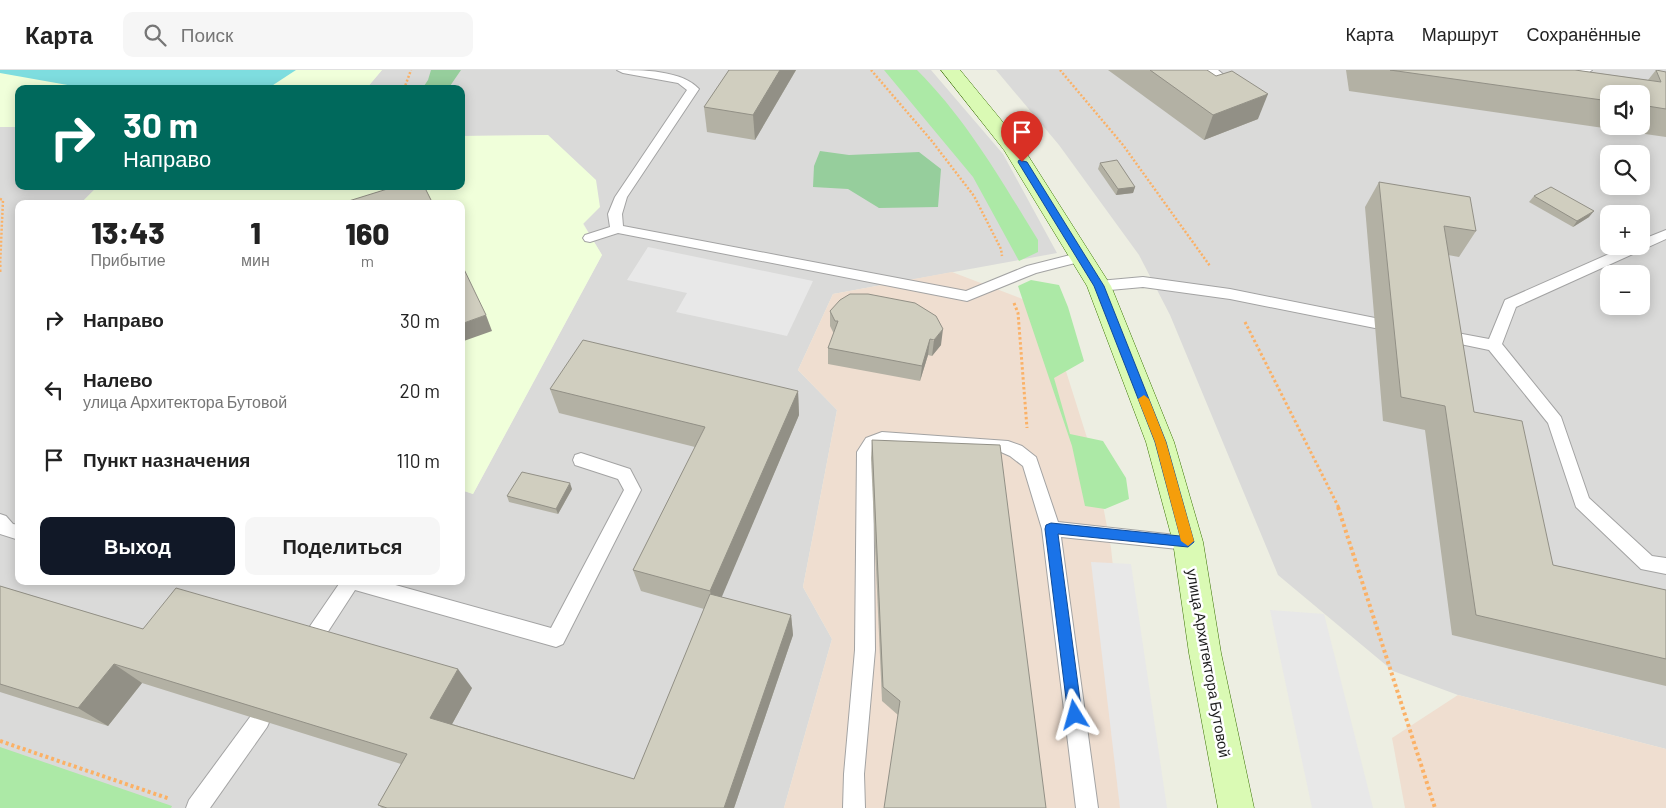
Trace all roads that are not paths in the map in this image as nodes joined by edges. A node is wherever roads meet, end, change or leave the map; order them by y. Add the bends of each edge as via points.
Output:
1 (623, 70) edge
2 (950, 70) edge
3 (1539, 70) edge
4 (1586, 70) edge
5 (617, 229) junction
6 (1666, 234) edge
7 (590, 238) dead end
8 (1650, 241) edge
9 (1620, 255) edge
10 (1082, 258) junction
11 (1099, 286) junction
12 (1375, 324) dead end
13 (1439, 335) edge
14 (1494, 345) junction
15 (582, 460) dead end
16 (0, 521) edge
17 (1051, 529) junction
18 (15, 532) edge
19 (1188, 542) junction
20 (1666, 566) edge
21 (348, 585) edge
22 (365, 585) edge
23 (312, 641) edge
24 (260, 720) edge
25 (197, 808) edge
26 (854, 808) edge
27 (1087, 808) edge
28 (1236, 808) edge

1 - 5 lane via 682,80 693,90 621,197 615,214
2 - 10 main road, улица Архитектора Бутовой via 1013,147
3 - 4 lane via 1571,75
5 - 7 lane
5 - 10 lane via 967,296 1032,268
6 - 8 lane
9 - 14 lane via 1510,304
10 - 11 main road, улица Архитектора Бутовой
11 - 12 lane via 1143,282 1230,294
11 - 19 main road, улица Архитектора Бутовой via 1160,442
13 - 14 lane
14 - 20 lane via 1555,421 1582,502 1647,562
15 - 22 lane via 624,474 633,490 556,638
16 - 18 lane via 8,531
17 - 19 lane
17 - 26 lane via 1030,462 1016,451 1002,446 882,438 865,452 865,650
17 - 27 lane
19 - 28 main road, улица Архитектора Бутовой
21 - 23 lane
24 - 25 lane

